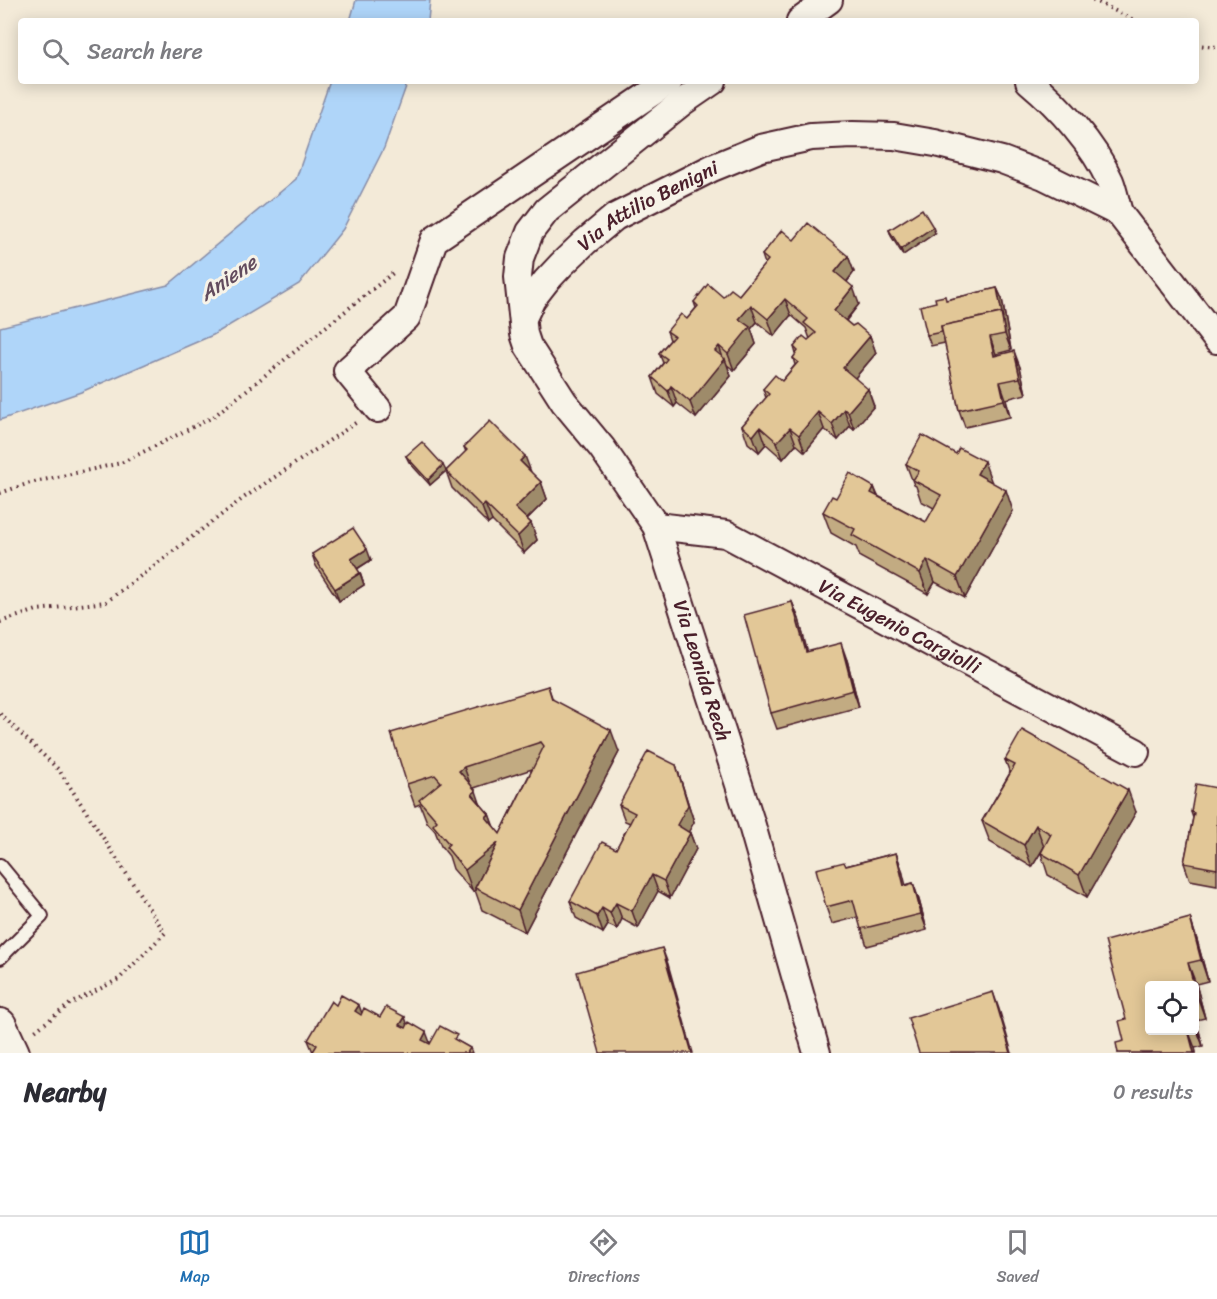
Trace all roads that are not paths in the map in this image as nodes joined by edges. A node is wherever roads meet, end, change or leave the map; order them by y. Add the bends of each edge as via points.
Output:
1 (824, 5) edge
2 (805, 18) edge
3 (665, 84) edge
4 (709, 84) edge
5 (1032, 84) edge
6 (1119, 213) junction
7 (523, 318) junction
8 (1217, 340) edge
9 (378, 409) road end
10 (656, 526) junction
11 (1136, 752) dead end
12 (0, 865) edge
13 (0, 958) edge
14 (0, 1025) edge
15 (23, 1043) edge
16 (817, 1053) edge

1 - 2 street
3 - 9 street via 435,240 407,317 346,371
4 - 7 street via 547,210 530,232 520,258
5 - 6 street, Via Attilio Benigni via 1070,120 1090,148 1110,182
6 - 7 street, Via Attilio Benigni via 1002,160 935,143 894,136 811,137 761,148 712,168 615,218 554,272 532,299
6 - 8 street, Via Attilio Benigni
7 - 10 street, Via Leonida Rech via 524,334 537,361
10 - 11 street, Via Eugenio Cargiolli via 726,534
10 - 16 street, Via Leonida Rech via 751,822
12 - 13 lane via 42,916
14 - 15 street

